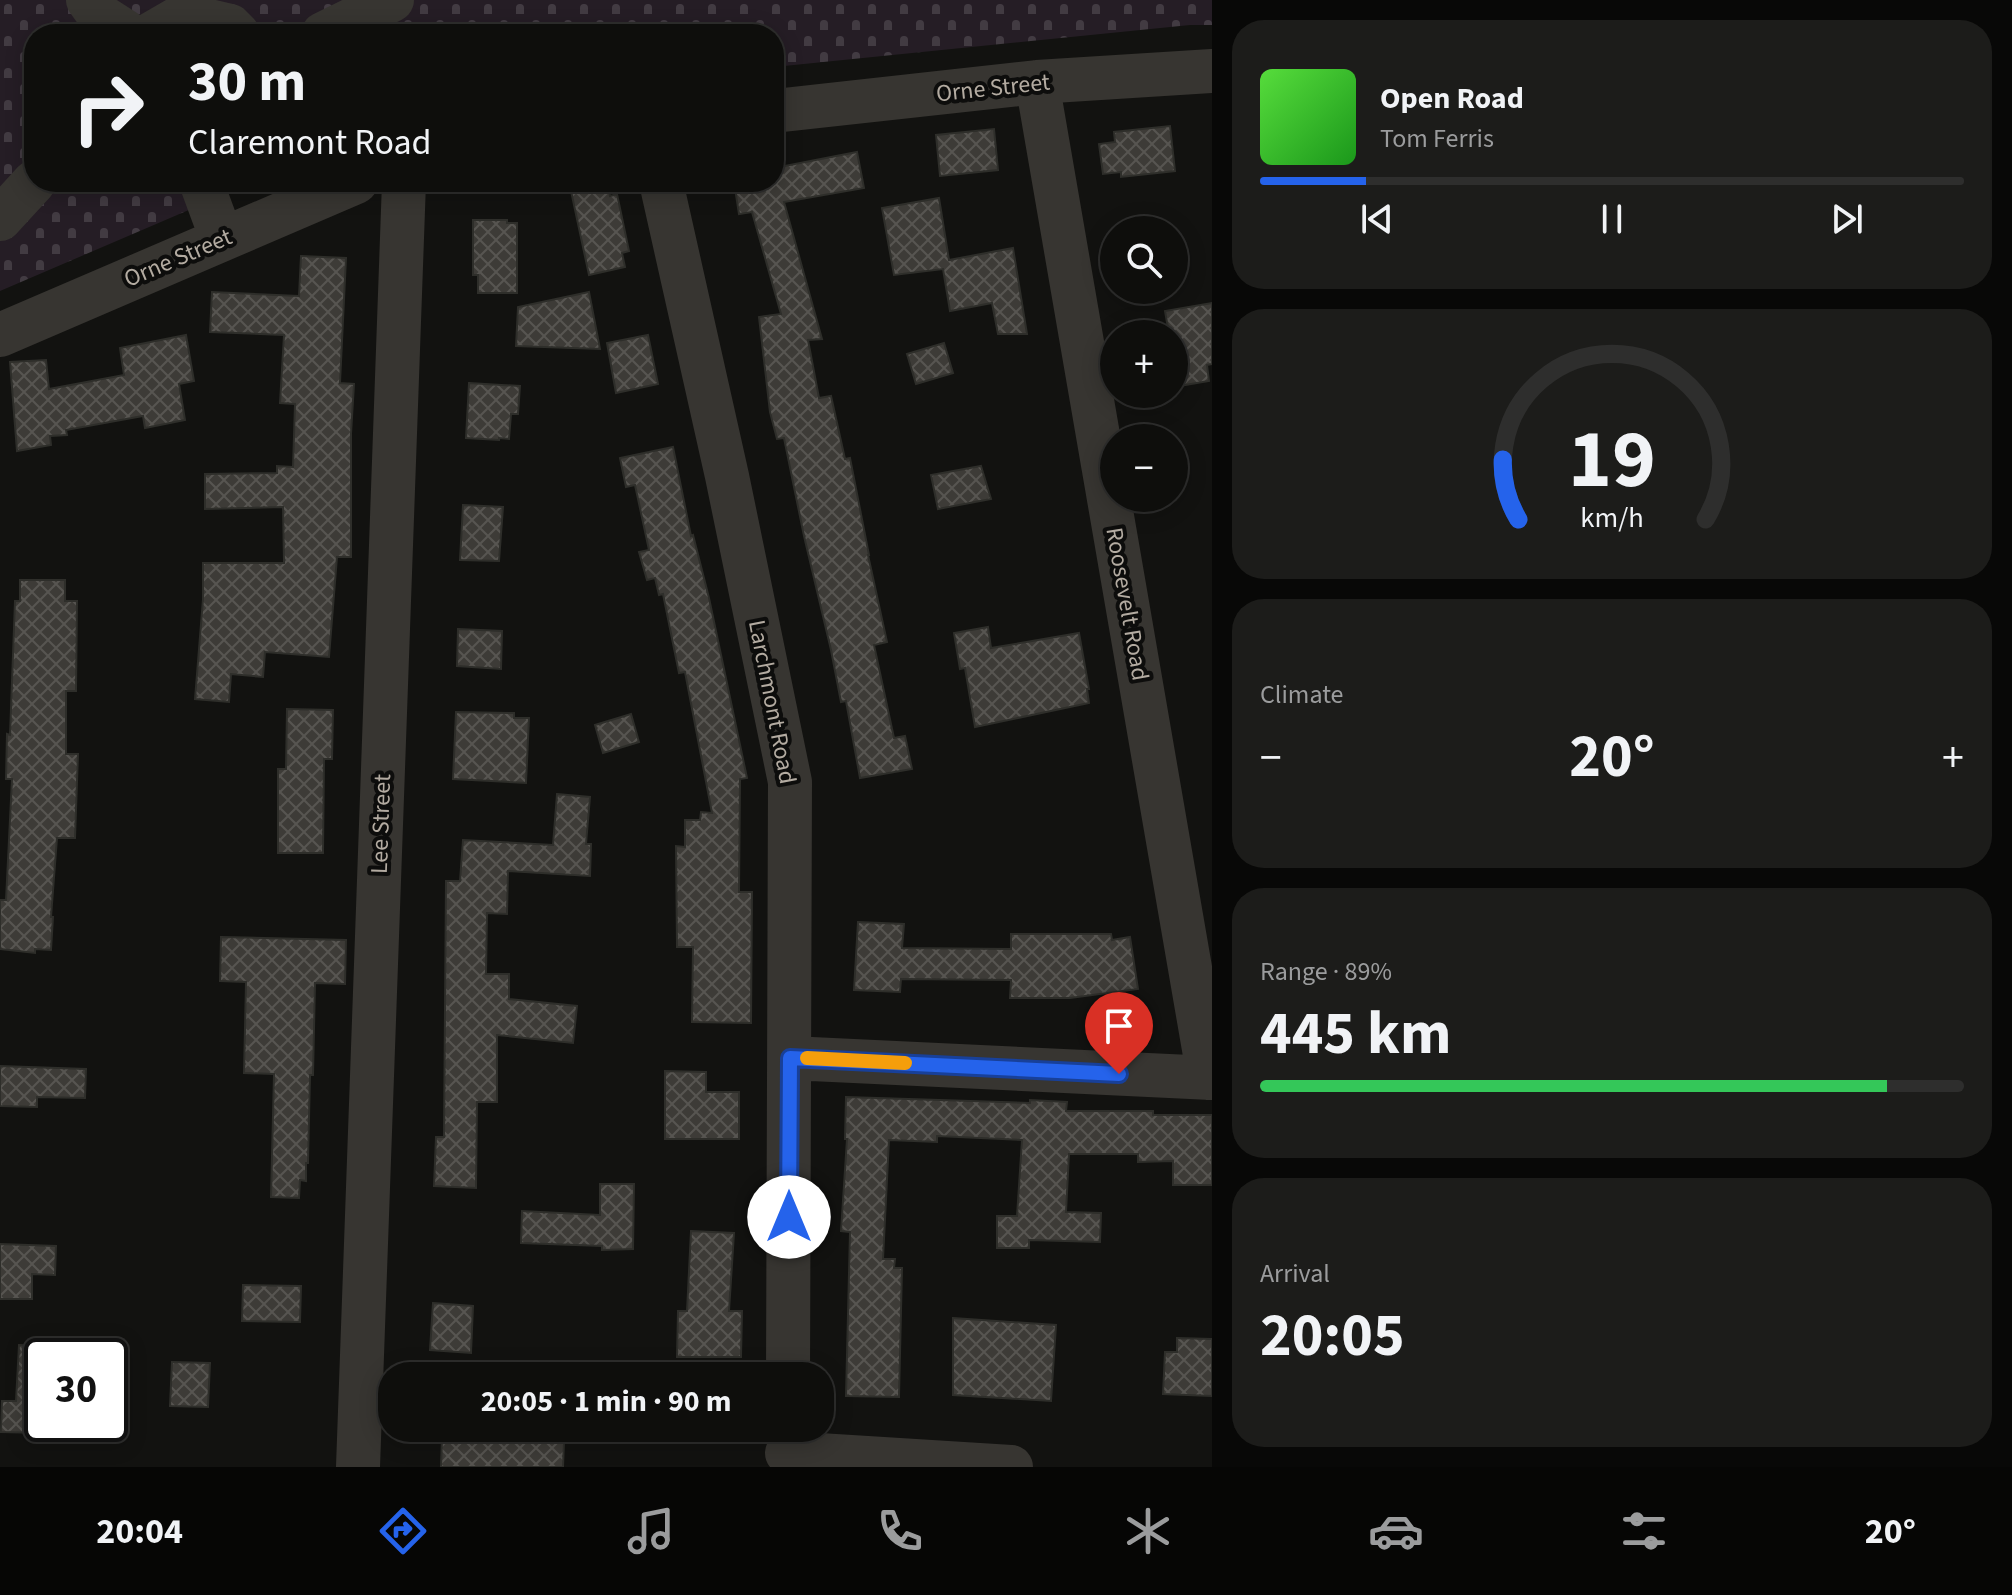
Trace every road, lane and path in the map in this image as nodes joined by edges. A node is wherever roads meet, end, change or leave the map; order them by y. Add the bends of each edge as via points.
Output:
1 (392, 0) edge
2 (168, 24) edge
3 (222, 24) edge
4 (343, 24) edge
5 (1212, 71) edge
6 (1037, 82) junction
7 (784, 110) edge
8 (25, 192) edge
9 (205, 192) edge
10 (332, 192) edge
11 (404, 192) edge
12 (663, 192) edge
13 (0, 219) edge
14 (222, 239) junction
15 (0, 335) edge
16 (790, 1058) junction
17 (1210, 1078) edge
18 (788, 1362) edge
19 (787, 1449) edge
20 (358, 1467) edge
21 (1011, 1467) edge

1 - 4 street
2 - 3 street via 184,15
5 - 6 street, Orne Street
6 - 7 street, Orne Street
6 - 17 street, Roosevelt Road
8 - 13 street
9 - 14 street
10 - 14 street, Orne Street
11 - 20 street, Lee Street
12 - 16 street, Larchmont Road via 790,782
14 - 15 street, Orne Street
16 - 17 street
16 - 18 street, Larchmont Road
19 - 21 street

